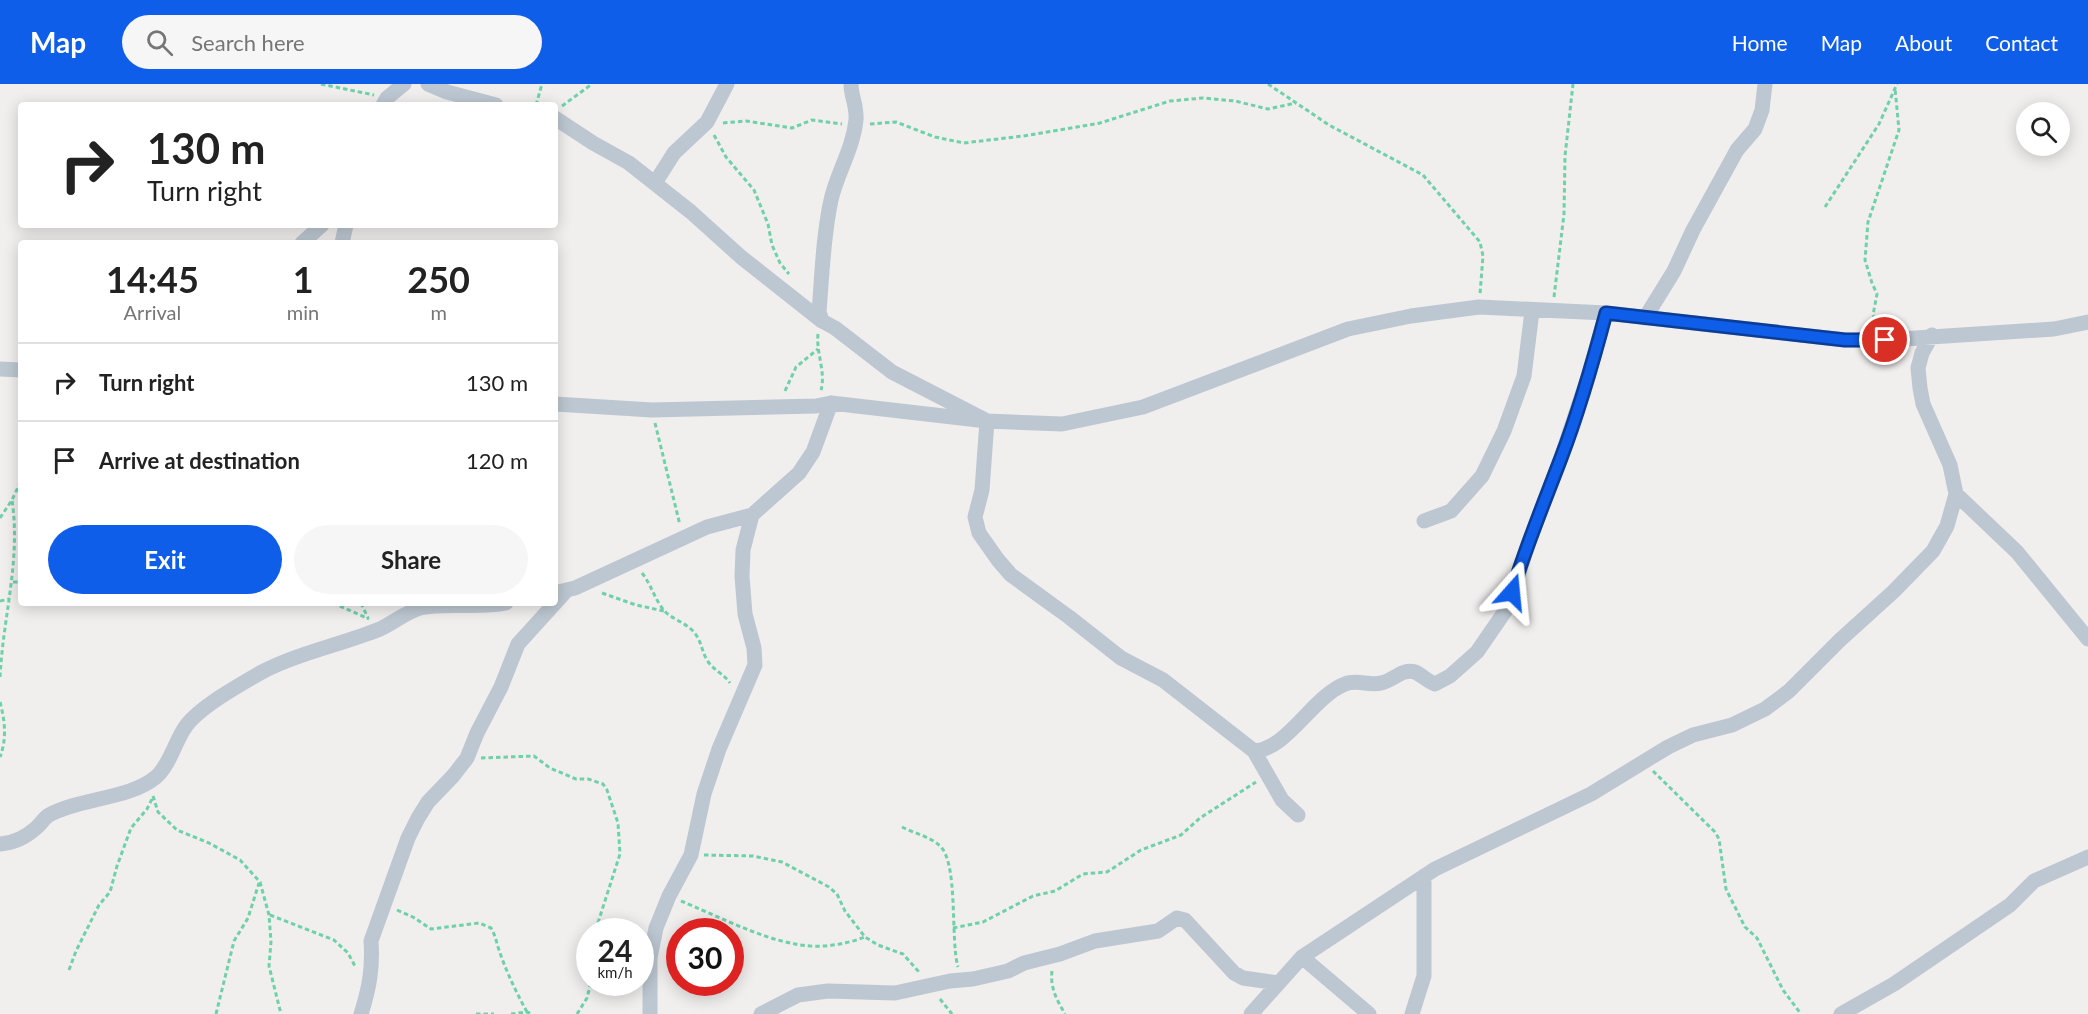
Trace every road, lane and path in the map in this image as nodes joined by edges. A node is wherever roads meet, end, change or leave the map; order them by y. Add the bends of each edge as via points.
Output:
1 (321, 84) edge
2 (404, 84) edge
3 (428, 84) edge
4 (542, 84) edge
5 (592, 84) edge
6 (727, 84) edge
7 (851, 84) edge
8 (1268, 84) edge
9 (1573, 84) edge
10 (1765, 84) edge
11 (1896, 86) edge
12 (451, 88) edge
13 (385, 101) edge
14 (488, 102) edge
15 (537, 102) edge
16 (1296, 103) junction
17 (558, 109) edge
18 (558, 120) edge
19 (856, 123) junction
20 (708, 124) junction
21 (655, 183) junction
22 (1825, 207) dead end
23 (319, 228) edge
24 (305, 240) edge
25 (793, 279) dead end
26 (1479, 308) junction
27 (1532, 311) junction
28 (1552, 312) junction
29 (1606, 313) junction
30 (1645, 318) junction
31 (822, 321) junction
32 (2088, 322) edge
33 (1932, 335) junction
34 (1885, 340) junction
35 (818, 349) junction
36 (0, 369) edge
37 (18, 370) edge
38 (558, 404) edge
39 (823, 404) junction
40 (779, 407) junction
41 (652, 410) junction
42 (987, 421) junction
43 (18, 487) edge
44 (1956, 494) junction
45 (12, 500) junction
46 (752, 515) junction
47 (0, 518) edge
48 (1424, 521) dead end
49 (683, 538) junction
50 (632, 561) junction
51 (13, 582) junction
52 (18, 582) edge
53 (581, 585) junction
54 (560, 592) edge
55 (10, 599) junction
56 (0, 601) edge
57 (340, 606) edge
58 (363, 606) edge
59 (441, 606) edge
60 (549, 606) edge
61 (664, 611) junction
62 (369, 618) junction
63 (382, 628) junction
64 (2088, 639) edge
65 (0, 677) edge
66 (0, 702) edge
67 (738, 704) junction
68 (1254, 751) junction
69 (0, 757) edge
70 (467, 758) junction
71 (1643, 762) junction
72 (1266, 773) junction
73 (1298, 815) dead end
74 (902, 827) dead end
75 (0, 844) edge
76 (691, 855) junction
77 (2088, 857) edge
78 (1424, 876) junction
79 (260, 882) junction
80 (669, 896) junction
81 (384, 906) junction
82 (270, 915) junction
83 (599, 918) edge
84 (953, 928) junction
85 (865, 937) junction
86 (1060, 954) junction
87 (1302, 957) junction
88 (69, 970) dead end
89 (962, 980) junction
90 (1278, 983) junction
91 (929, 985) junction
92 (369, 990) junction
93 (588, 996) edge
94 (526, 1012) junction
95 (216, 1014) edge
96 (280, 1014) edge
97 (361, 1014) edge
98 (476, 1014) edge
99 (494, 1014) edge
100 (511, 1014) edge
101 (532, 1014) edge
102 (577, 1014) edge
103 (650, 1014) edge
104 (761, 1014) edge
105 (1065, 1014) edge
106 (1251, 1014) edge
107 (1369, 1014) edge
108 (1412, 1014) edge
109 (1801, 1014) edge
110 (1841, 1014) edge

1 - 13 path
2 - 13 street
3 - 12 street
4 - 15 path
5 - 17 path
6 - 20 street
7 - 19 street
8 - 16 path
9 - 28 path
10 - 30 street via 1755,129 1737,150
11 - 22 path via 1879,124
11 - 34 path via 1899,130 1868,222 1865,260 1878,294 1873,315
12 - 14 street
16 - 19 path via 1268,110 1203,98 1170,101 1100,123 964,143 896,122
16 - 26 path via 1423,176 1480,242 1483,256
18 - 21 street via 629,162
19 - 20 path via 812,120 792,128 736,120
19 - 31 street via 826,230 819,312
20 - 21 street via 674,153
20 - 25 path via 726,157 753,190 780,263
21 - 31 street
23 - 24 street
26 - 27 street
26 - 42 street via 1411,315 1348,329 1143,407 1062,424
27 - 28 street
27 - 48 street via 1524,376 1482,476 1451,511
28 - 29 street
29 - 30 street
29 - 68 street via 1582,397 1508,607 1477,652 1435,684 1410,671 1384,683 1346,684 1327,695 1271,746
30 - 34 street via 1845,340
31 - 35 path
31 - 42 street via 892,372
32 - 33 street via 2054,328
33 - 34 street
33 - 44 street via 1918,368 1920,388 1923,404 1950,465
35 - 39 path
35 - 40 path via 796,367
36 - 37 street
38 - 41 street
39 - 40 street
39 - 42 street
39 - 46 street via 813,452 799,473
40 - 41 street
41 - 49 path
42 - 68 street via 982,490 975,517 979,533 998,560 1011,575 1121,658 1163,680
43 - 45 path
44 - 64 street via 2017,552
44 - 71 street via 1947,526 1933,551 1789,691 1765,709 1694,735
45 - 47 path
45 - 51 path
46 - 49 street
46 - 67 street via 743,550 742,576 755,665
49 - 50 street
50 - 53 street
50 - 61 path via 650,583
51 - 52 path
51 - 55 path
53 - 54 street
53 - 61 path
55 - 56 path
55 - 65 path
57 - 62 path
58 - 62 path
59 - 63 street via 419,609
60 - 70 street via 518,645
61 - 67 path via 695,633 705,658 731,684
62 - 63 path
63 - 75 street via 261,672 218,698 188,723 157,776 143,785 47,816 25,837
66 - 69 path via 5,722
67 - 76 street via 704,794
68 - 72 street
70 - 81 street via 418,818
70 - 83 path via 534,756 576,779 603,784 618,823 620,854
71 - 78 street via 1591,794
71 - 109 path via 1715,832 1726,889 1745,927 1757,938 1783,990
72 - 73 street via 1282,800
72 - 84 path via 1181,835 1141,850 1107,872 1083,874 983,922
74 - 84 path via 939,845 946,853 952,882
76 - 80 street
76 - 85 path via 753,856 782,862 837,894
77 - 110 street via 2034,881 2010,905 1894,984
78 - 87 street
78 - 108 street via 1424,976
79 - 82 path
79 - 88 path via 240,860 177,830 158,812 153,796 131,828 110,892 99,905
79 - 95 path via 248,918 234,940
80 - 85 path via 796,945 840,944
80 - 103 street via 656,928 650,958
81 - 92 street via 371,941
81 - 94 path via 431,929 479,923 491,928
82 - 92 path via 341,945
82 - 96 path via 269,966
84 - 89 path
85 - 91 path via 903,954
86 - 89 street via 1008,971
86 - 90 street via 1095,942 1158,931 1181,918 1234,973
86 - 105 path via 1051,983
87 - 90 street
87 - 107 street
89 - 91 street
90 - 106 street
91 - 104 street via 895,993 828,991 798,995
92 - 97 street
93 - 102 path
94 - 100 path
94 - 101 path
98 - 99 path

